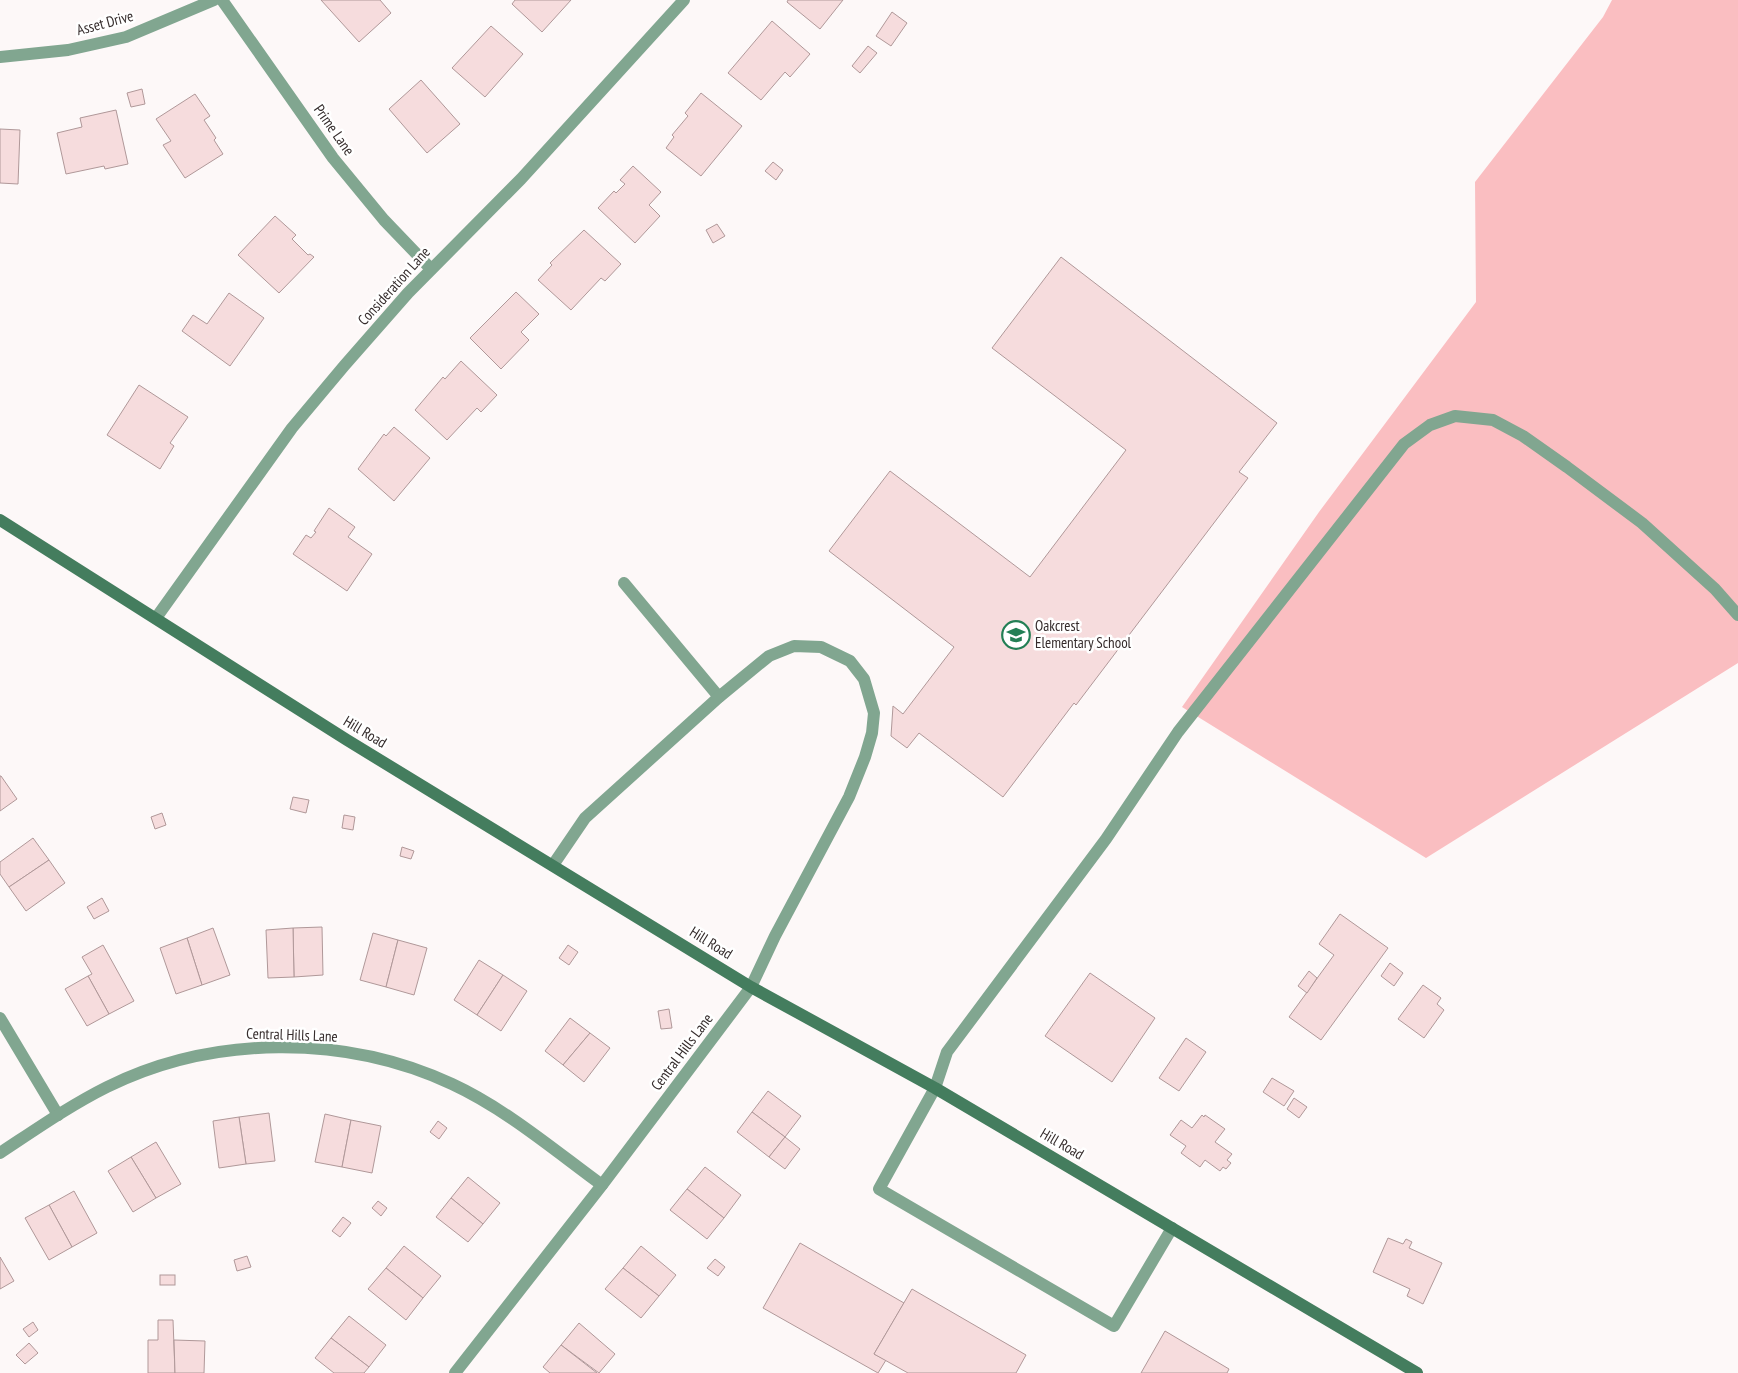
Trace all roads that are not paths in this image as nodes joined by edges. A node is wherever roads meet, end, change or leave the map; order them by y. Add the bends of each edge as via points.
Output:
1 (214, 0) edge
2 (222, 0) edge
3 (684, 0) edge
4 (0, 57) edge
5 (430, 269) junction
6 (0, 520) edge
7 (624, 583) dead end
8 (1738, 616) edge
9 (156, 618) junction
10 (719, 697) junction
11 (553, 865) junction
12 (751, 987) junction
13 (0, 1018) edge
14 (935, 1088) junction
15 (58, 1115) junction
16 (0, 1153) edge
17 (602, 1185) junction
18 (1172, 1228) junction
19 (455, 1373) edge
20 (1417, 1373) edge

1 - 4 street, Asset Drive via 126,37 68,50
2 - 5 street, Prime Lane via 333,158
3 - 5 street, Consideration Lane via 521,179
5 - 9 street, Consideration Lane via 292,428
6 - 9 street, Hill Road
7 - 10 street
8 - 14 street via 1715,589 1642,523 1523,436 1494,420 1472,416 1455,416 1430,425 1404,444 1178,732 1106,839 947,1052
9 - 11 street, Hill Road via 347,740
10 - 11 street, Central Hills Lane via 585,818
10 - 12 street, Central Hills Lane via 769,656 794,646 821,648 850,661 864,679 874,713 872,733 849,796
11 - 12 street, Hill Road
12 - 14 street, Hill Road
12 - 17 street, Central Hills Lane
13 - 15 street
14 - 18 street, Hill Road
14 - 18 street via 879,1189 1114,1326
15 - 16 street, Central Hills Lane
15 - 17 street, Central Hills Lane via 107,1087 154,1068 199,1055 271,1048 318,1049 380,1059 451,1084 481,1099
17 - 19 street, Central Hills Lane
18 - 20 street, Hill Road

